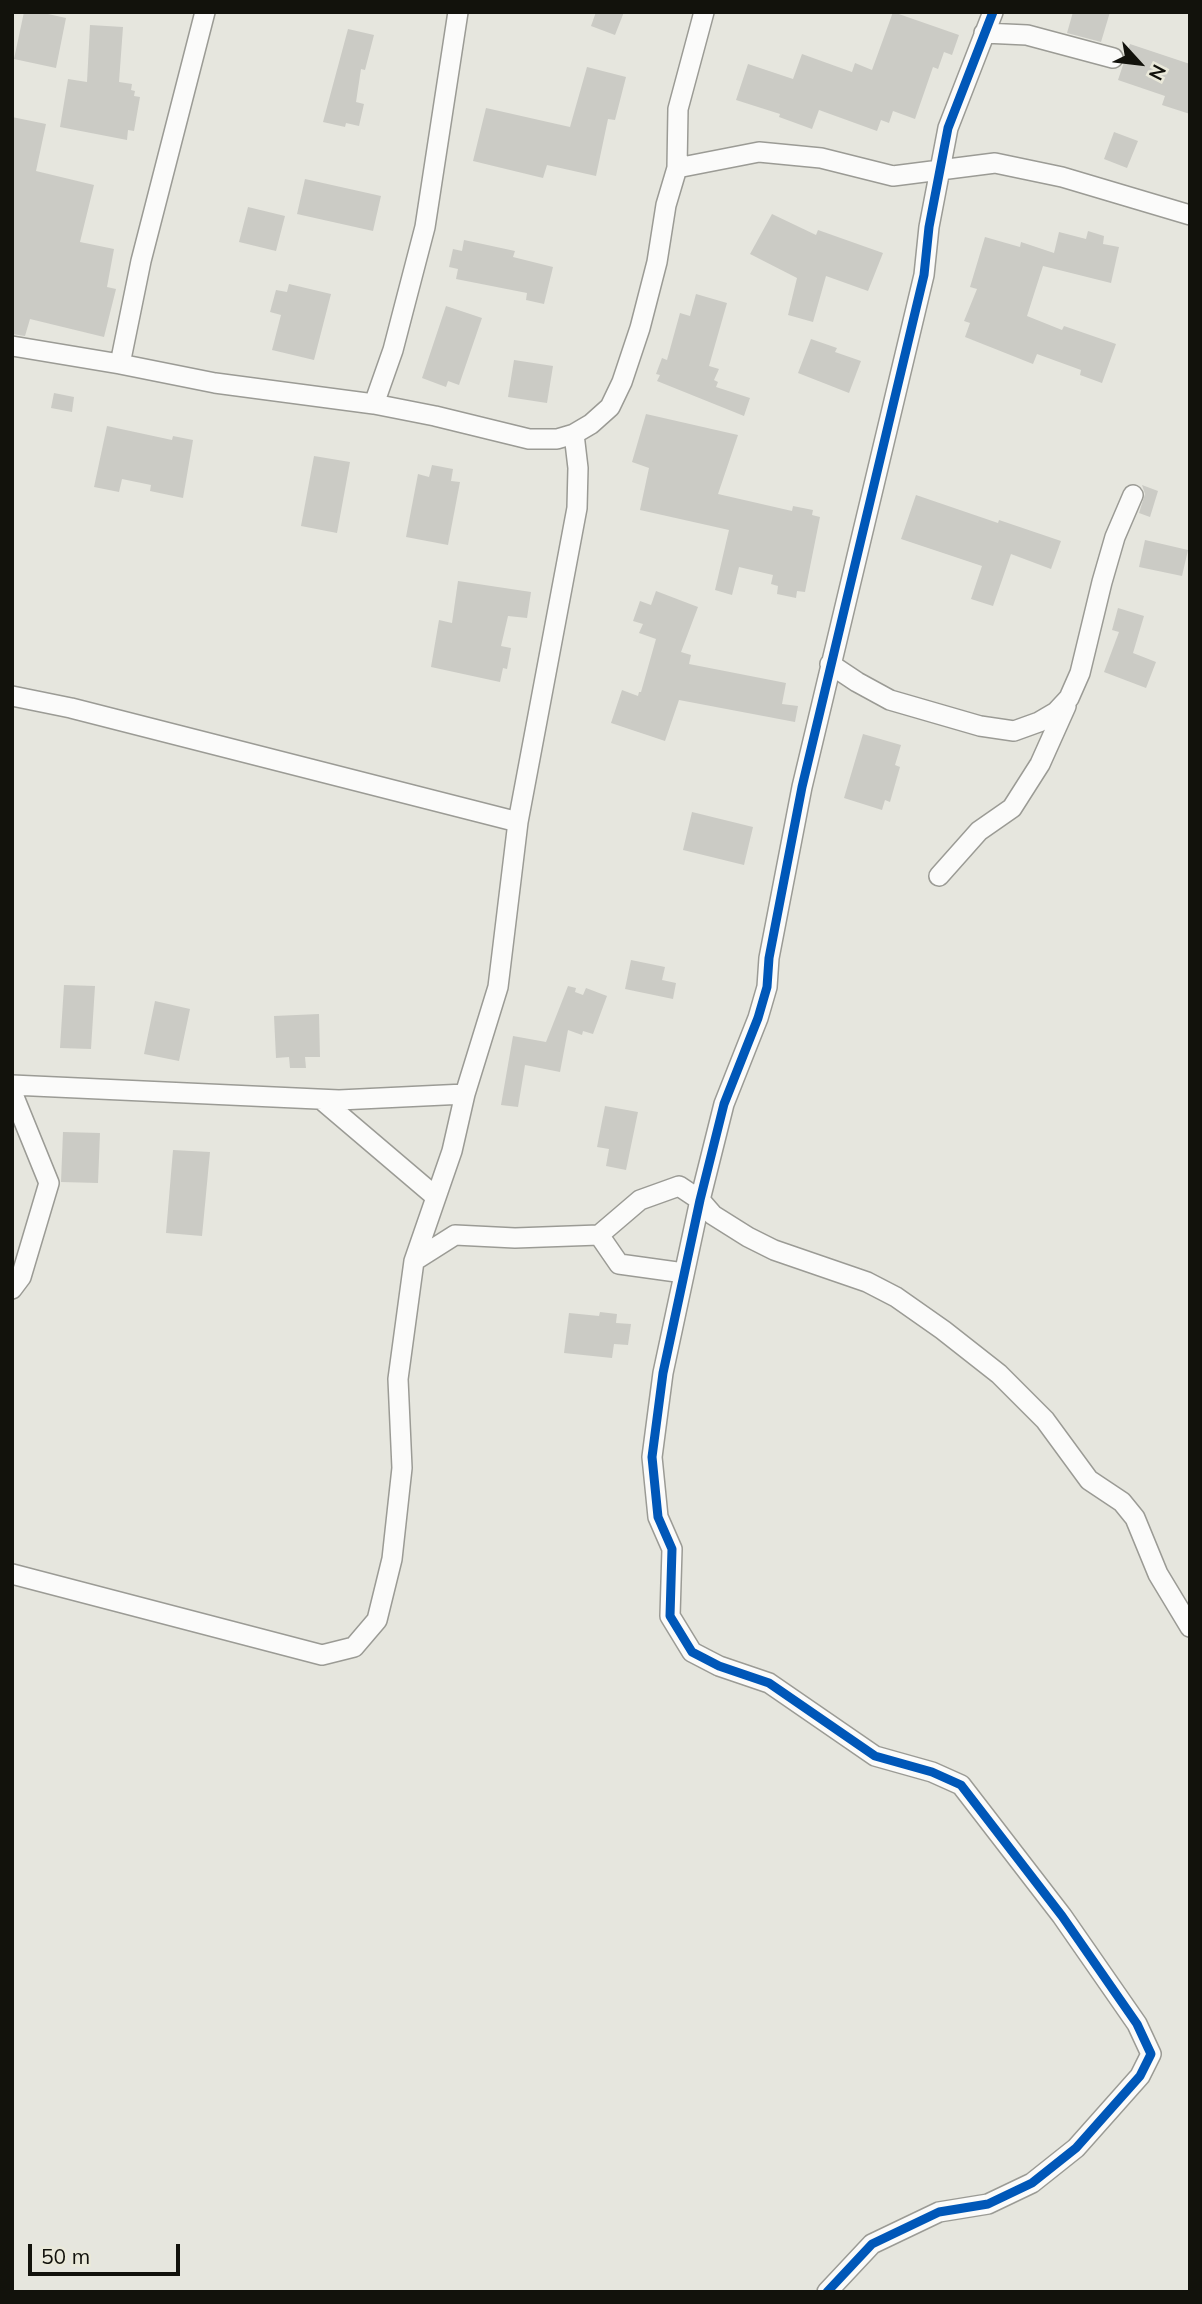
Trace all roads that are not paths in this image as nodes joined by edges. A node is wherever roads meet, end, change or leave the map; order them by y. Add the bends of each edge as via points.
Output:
1 (205, 12) edge
2 (458, 12) edge
3 (704, 12) edge
4 (993, 12) edge
5 (984, 33) junction
6 (1113, 58) dead end
7 (677, 168) junction
8 (939, 170) junction
9 (1190, 215) edge
10 (12, 346) edge
11 (120, 364) junction
12 (373, 404) junction
13 (574, 434) junction
14 (1133, 495) dead end
15 (830, 664) junction
16 (12, 696) edge
17 (1069, 698) junction
18 (518, 822) junction
19 (939, 876) dead end
20 (12, 1085) edge
21 (12, 1092) edge
22 (465, 1094) junction
23 (322, 1100) junction
24 (436, 1197) junction
25 (700, 1200) junction
26 (599, 1235) junction
27 (414, 1261) junction
28 (684, 1273) junction
29 (12, 1289) edge
30 (12, 1574) edge
31 (1190, 1627) edge
32 (827, 2292) edge

1 - 11 street via 141,261
2 - 12 street via 425,227 393,350
3 - 7 street via 678,109
4 - 5 street
5 - 6 street via 1027,35
5 - 8 street via 948,128
7 - 8 street via 759,152 821,158 893,176
7 - 13 street via 647,302 622,382 610,407
8 - 9 street via 995,163 1062,177
8 - 15 street via 924,275
10 - 11 street
11 - 12 street via 215,383
12 - 13 street via 529,439
13 - 18 street via 577,508
14 - 17 street via 1115,537 1080,673
15 - 17 street via 890,700 980,726 1014,730 1040,722
15 - 25 street via 799,800 767,987 724,1104
16 - 18 street
17 - 19 street via 1040,764 1012,808 979,831
18 - 22 street via 498,987
20 - 23 street
21 - 29 street via 49,1184 21,1277
22 - 23 street
22 - 24 street
23 - 24 street
24 - 27 street
25 - 26 street via 679,1186 640,1200
25 - 28 street
25 - 31 street via 712,1215 757,1242 897,1297 999,1374 1045,1420 1089,1480 1122,1502 1135,1518 1158,1574
26 - 27 street via 455,1235
26 - 28 street via 620,1264
27 - 30 street via 398,1380 402,1468 392,1559 377,1620 354,1647 323,1655
28 - 32 street via 663,1373 652,1457 658,1517 672,1549 670,1616 692,1652 769,1683 875,1756 961,1785 1062,1916 1137,2024 1151,2054 1140,2076 1076,2148 1032,2183 988,2204 939,2212 872,2244

